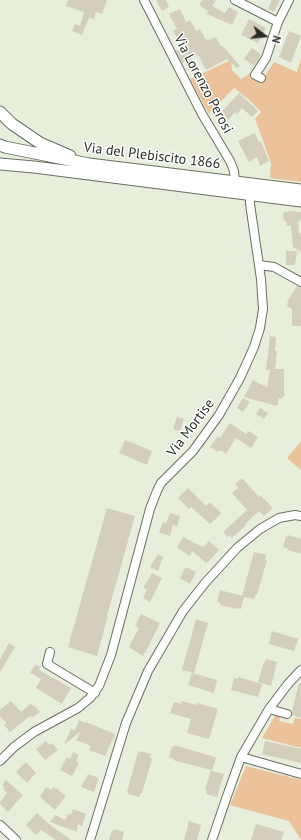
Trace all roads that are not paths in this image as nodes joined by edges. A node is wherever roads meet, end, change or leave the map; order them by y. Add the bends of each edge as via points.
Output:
1 (144, 0) edge
2 (235, 0) edge
3 (289, 0) edge
4 (278, 22) junction
5 (261, 78) dead end
6 (0, 112) edge
7 (0, 145) edge
8 (0, 164) edge
9 (89, 164) junction
10 (235, 182) junction
11 (301, 190) edge
12 (250, 194) junction
13 (301, 201) edge
14 (259, 265) junction
15 (301, 282) edge
16 (301, 516) edge
17 (50, 652) dead end
18 (301, 670) edge
19 (95, 693) junction
20 (269, 709) junction
21 (287, 714) dead end
22 (241, 758) junction
23 (0, 761) edge
24 (301, 774) edge
25 (0, 825) edge
26 (16, 840) edge
27 (90, 840) edge
28 (212, 840) edge

1 - 10 street, Via Lorenzo Perosi via 202,114 230,161
2 - 4 street
3 - 4 street
4 - 5 street via 266,58 255,75
6 - 9 main road via 12,124 40,143
7 - 9 main road, Via del Plebiscito 1866
8 - 12 main road, Via del Plebiscito 1866
9 - 10 main road, Via del Plebiscito 1866
10 - 11 main road, Via del Plebiscito 1866
12 - 13 main road, Via del Plebiscito 1866
12 - 14 street, Via Mortise
14 - 15 street via 274,268
14 - 19 street, Via Mortise via 263,309 254,346 219,415 193,451 161,483 157,491 111,655
16 - 27 street via 279,518 260,529 204,583 183,611 148,671 126,723
17 - 19 street via 47,664
18 - 20 street
19 - 23 street, Via Mortise via 78,708 22,740
20 - 21 street
20 - 22 street
22 - 24 street
22 - 28 street
25 - 26 street

